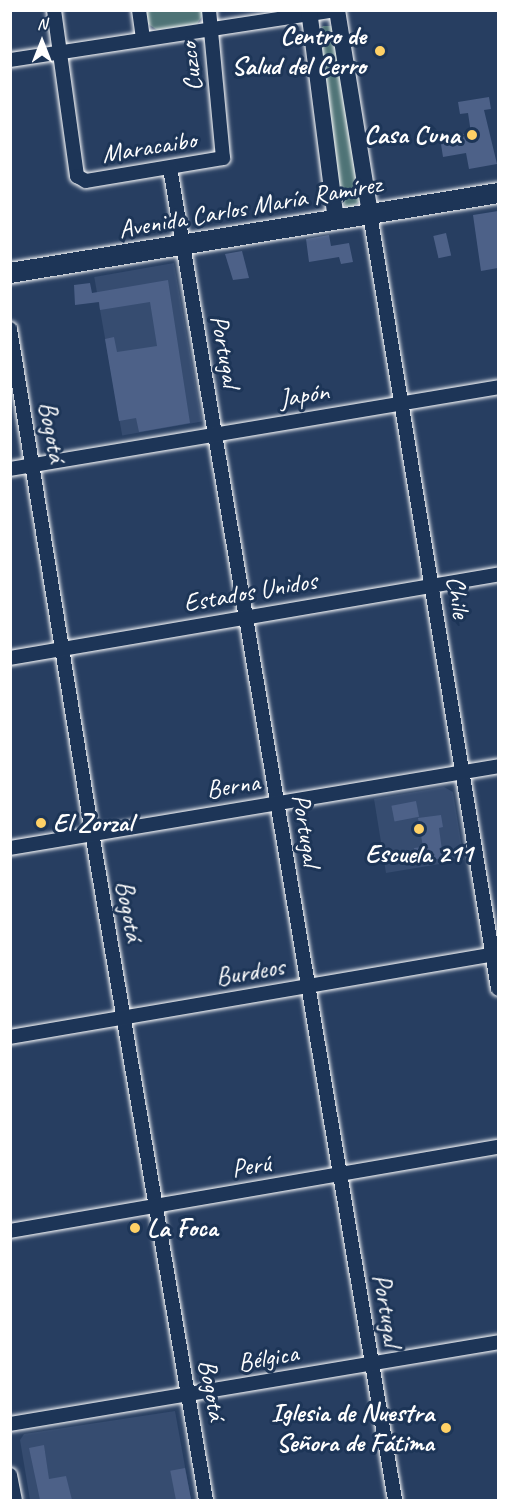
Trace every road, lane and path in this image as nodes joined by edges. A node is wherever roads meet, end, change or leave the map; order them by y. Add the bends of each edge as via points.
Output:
1 (54, 10) edge
2 (139, 10) edge
3 (208, 10) edge
4 (336, 10) edge
5 (309, 13) edge
6 (211, 29) junction
7 (143, 38) junction
8 (60, 52) junction
9 (10, 60) edge
10 (226, 153) joint
11 (170, 168) junction
12 (498, 193) edge
13 (370, 214) junction
14 (336, 220) junction
15 (183, 246) junction
16 (10, 273) edge
17 (10, 330) edge
18 (498, 387) edge
19 (401, 403) junction
20 (215, 433) junction
21 (33, 465) junction
22 (10, 468) edge
23 (498, 575) edge
24 (431, 586) junction
25 (246, 616) junction
26 (64, 648) junction
27 (10, 658) edge
28 (498, 766) edge
29 (463, 772) junction
30 (278, 803) junction
31 (92, 833) junction
32 (10, 848) edge
33 (496, 955) edge
34 (308, 987) junction
35 (498, 988) edge
36 (124, 1018) junction
37 (10, 1037) edge
38 (498, 1147) edge
39 (340, 1176) junction
40 (157, 1207) junction
41 (10, 1231) edge
42 (498, 1342) edge
43 (371, 1364) junction
44 (189, 1396) junction
45 (10, 1424) edge
46 (10, 1475) edge
47 (15, 1500) edge
48 (206, 1500) edge
49 (396, 1500) edge

1 - 8 street
2 - 7 street
3 - 6 street, Cuzco
4 - 5 street
4 - 13 street
5 - 6 street
5 - 14 street
6 - 7 street
6 - 10 street, Cuzco
7 - 8 street
8 - 9 street
8 - 11 street, Maracaibo via 77,176 86,181
10 - 11 street, Maracaibo via 218,160
11 - 15 street, Portugal
12 - 13 main road, Avenida Carlos María Ramírez
13 - 14 main road, Avenida Carlos María Ramírez
13 - 19 street, Chile
14 - 15 main road, Avenida Carlos María Ramírez
15 - 16 main road, Avenida Carlos María Ramírez
15 - 20 street, Portugal
17 - 21 street, Bogotá
18 - 19 street, Japón
19 - 20 street, Japón
19 - 24 street, Chile
20 - 21 street, Japón
20 - 25 street, Portugal
21 - 22 street, Japón
21 - 26 street, Bogotá
23 - 24 street, Estados Unidos
24 - 25 street, Estados Unidos
24 - 29 street, Chile
25 - 26 street, Estados Unidos
25 - 30 street, Portugal
26 - 27 street, Estados Unidos
26 - 31 street, Bogotá
28 - 29 street, Berna
29 - 30 street, Berna
29 - 33 street, Chile
30 - 31 street, Berna
30 - 34 street, Portugal
31 - 32 street, Berna
31 - 36 street, Bogotá
33 - 34 street, Burdeos
33 - 35 street, Chile
34 - 36 street, Burdeos
34 - 39 street, Portugal
36 - 37 street, Burdeos
36 - 40 street, Bogotá
38 - 39 street, Perú
39 - 40 street, Perú
39 - 43 street, Portugal
40 - 41 street, Perú
40 - 44 street, Bogotá
42 - 43 street, Bélgica
43 - 44 street, Bélgica
43 - 49 street, Portugal
44 - 45 street, Bélgica
44 - 48 street, Bogotá
46 - 47 street

